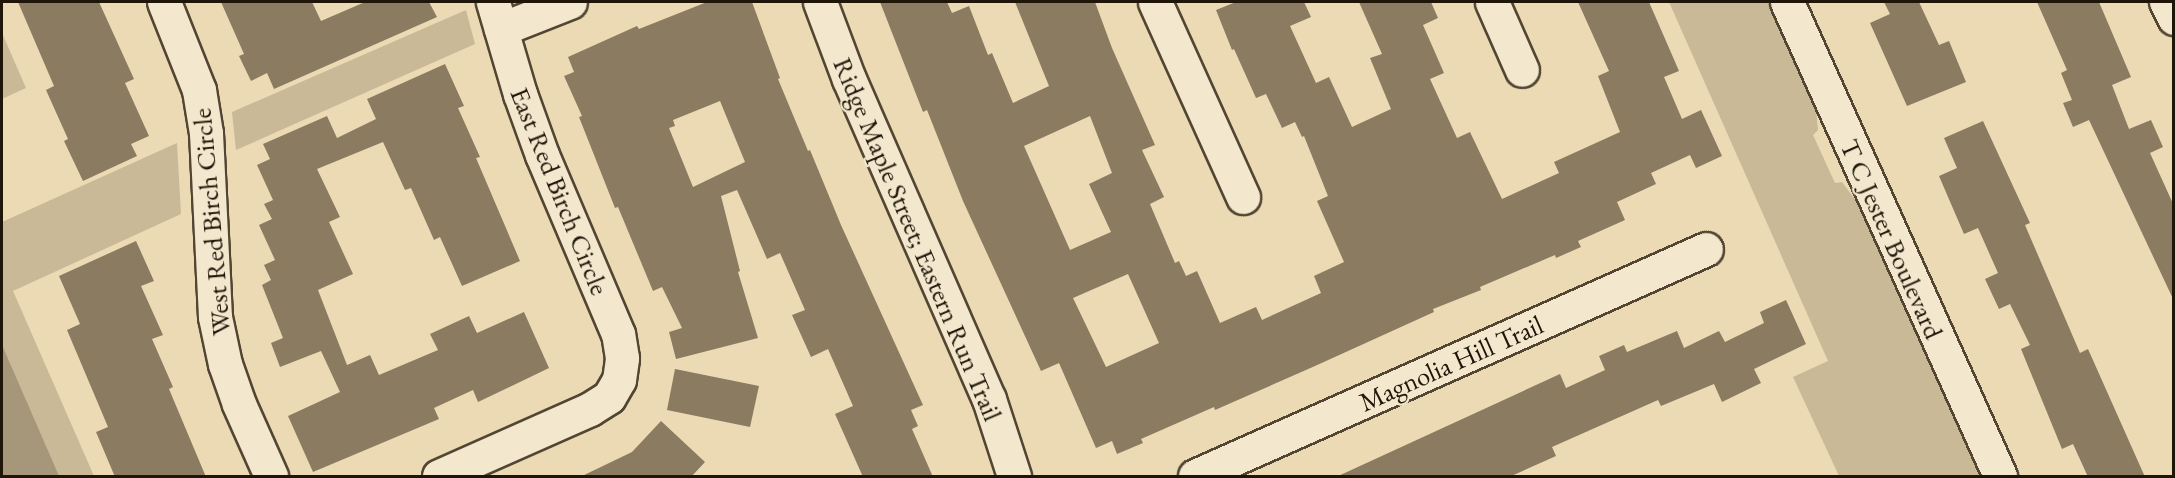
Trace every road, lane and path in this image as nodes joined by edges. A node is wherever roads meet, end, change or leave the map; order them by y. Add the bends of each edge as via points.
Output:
1 (164, 2) edge
2 (570, 2) edge
3 (820, 2) edge
4 (1155, 2) edge
5 (1492, 2) edge
6 (1787, 2) edge
7 (2166, 2) edge
8 (497, 15) edge
9 (2174, 18) edge
10 (1522, 70) dead end
11 (1243, 197) dead end
12 (1706, 249) dead end
13 (272, 477) edge
14 (439, 477) edge
15 (1014, 477) edge
16 (1196, 477) edge
17 (2000, 477) edge

1 - 13 street, West Red Birch Circle via 199,90 206,133 215,317 225,364
2 - 8 street
3 - 15 street, Ridge Maple Street; Eastern Run Trail via 849,79 989,399
4 - 11 street
5 - 10 street
6 - 17 street, T C Jester Boulevard
7 - 9 street
8 - 14 street, East Red Birch Circle via 520,94 618,334 622,358 619,380 609,397
12 - 16 street, Magnolia Hill Trail

